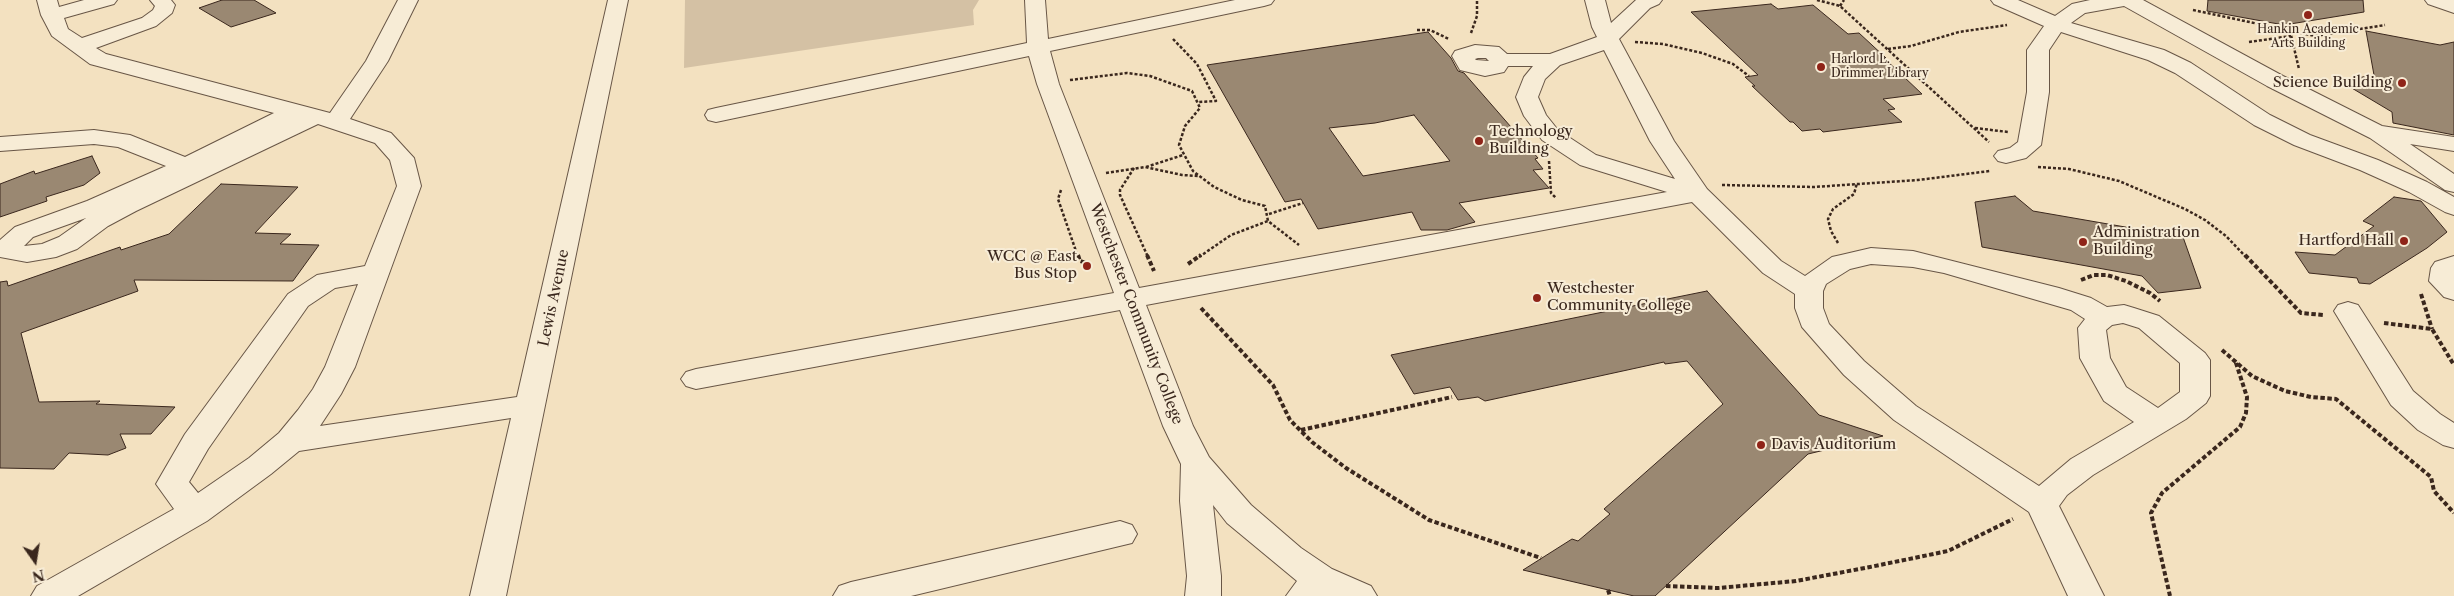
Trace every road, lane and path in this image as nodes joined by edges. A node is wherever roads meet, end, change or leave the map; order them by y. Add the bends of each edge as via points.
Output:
1 (107, 0) edge
2 (160, 0) edge
3 (408, 0) edge
4 (618, 0) edge
5 (1035, 0) edge
6 (1264, 0) edge
7 (1477, 0) edge
8 (1595, 0) edge
9 (1652, 0) edge
10 (1817, 0) edge
11 (1844, 0) edge
12 (2001, 0) edge
13 (2124, 0) edge
14 (2128, 0) edge
15 (2435, 0) edge
16 (1840, 6) junction
17 (49, 7) edge
18 (2454, 7) edge
19 (2187, 9) dead end
20 (2051, 22) junction
21 (1160, 23) junction
22 (2385, 25) dead end
23 (1417, 30) dead end
24 (2290, 31) junction
25 (1611, 41) junction
26 (78, 47) junction
27 (1038, 48) junction
28 (1887, 49) junction
29 (1475, 51) junction
30 (1552, 60) junction
31 (2183, 68) junction
32 (1749, 76) dead end
33 (1066, 81) dead end
34 (2307, 98) junction
35 (1198, 102) junction
36 (716, 115) dead end
37 (315, 116) junction
38 (1974, 128) junction
39 (2378, 133) junction
40 (1550, 135) junction
41 (2031, 136) junction
42 (0, 144) edge
43 (2454, 144) edge
44 (1183, 154) junction
45 (1676, 161) junction
46 (2000, 163) junction
47 (1604, 166) junction
48 (1145, 167) junction
49 (1134, 168) junction
50 (193, 169) junction
51 (1105, 173) dead end
52 (1200, 176) junction
53 (1858, 183) junction
54 (1064, 185) dead end
55 (2454, 185) edge
56 (1695, 189) junction
57 (1303, 203) dead end
58 (2454, 207) edge
59 (1268, 214) junction
60 (1577, 217) junction
61 (1268, 221) junction
62 (1843, 249) dead end
63 (1324, 264) junction
64 (2454, 264) edge
65 (1094, 267) dead end
66 (375, 273) junction
67 (2074, 282) dead end
68 (1178, 283) junction
69 (2454, 291) edge
70 (1809, 292) junction
71 (1130, 300) junction
72 (2166, 305) dead end
73 (2350, 315) junction
74 (2103, 318) junction
75 (2219, 348) dead end
76 (2236, 363) junction
77 (2454, 365) edge
78 (696, 379) dead end
79 (1452, 397) dead end
80 (530, 405) junction
81 (2156, 422) junction
82 (1300, 430) junction
83 (2454, 437) edge
84 (290, 441) junction
85 (1196, 464) junction
86 (2032, 510) junction
87 (196, 512) junction
88 (2454, 512) edge
89 (1120, 534) dead end
90 (1541, 558) dead end
91 (1666, 586) dead end
92 (1312, 587) edge
93 (1608, 590) dead end
94 (49, 596) edge
95 (488, 596) edge
96 (851, 596) edge
97 (1203, 596) edge
98 (1359, 596) edge
99 (1610, 596) edge
100 (2086, 596) edge
101 (2170, 596) edge

1 - 17 street
2 - 26 street via 165,5 162,13 149,22
3 - 37 street via 377,61
4 - 80 street, Lewis Avenue
5 - 27 street, Westchester Community College
6 - 21 street
7 - 29 path via 1471,40
8 - 25 street via 1602,27
9 - 25 street via 1643,4
10 - 16 path
11 - 16 path
12 - 20 street
13 - 20 street via 2079,8
14 - 34 street
15 - 18 street
16 - 28 path
17 - 26 street via 59,32
19 - 24 path
20 - 28 path via 1959,32 1911,46
20 - 31 street via 2156,55
20 - 41 street via 2038,50 2038,92
21 - 27 street
21 - 35 path via 1197,64 1216,101
22 - 24 path via 2315,36
23 - 29 path via 1430,30
24 - 34 path
25 - 30 street
25 - 32 path via 1663,44 1702,53 1733,64
25 - 45 street via 1662,141
26 - 37 street via 98,59
27 - 36 street
27 - 71 street, Westchester Community College via 1048,84
28 - 38 path
29 - 30 street via 1491,52 1501,60
30 - 40 street via 1535,77 1527,97 1535,116
31 - 34 street via 2240,85
31 - 58 street via 2262,120 2302,140 2377,168
33 - 35 path via 1127,73 1150,76 1192,91
34 - 39 street
35 - 44 path via 1200,108 1180,136
37 - 50 street
37 - 66 street via 383,138 402,158 409,186
38 - 41 path
38 - 46 path
39 - 43 street
39 - 55 street
40 - 47 street via 1588,160
40 - 60 path via 1551,194
41 - 46 street via 2028,145 2018,154
42 - 50 street via 94,137 122,140
44 - 48 path
44 - 52 path
45 - 47 street
45 - 56 street
46 - 53 path via 1918,180
46 - 73 path via 2021,168 2049,166 2091,173 2153,194 2205,220 2226,236 2301,313
47 - 56 street
48 - 49 path
48 - 52 path
49 - 51 path
49 - 68 path via 1120,194 1158,280
50 - 50 street via 24,232 12,242 8,251 27,254 68,243 99,221
52 - 59 path via 1214,187 1242,200 1265,206
53 - 56 path via 1796,188
53 - 62 path via 1854,194 1833,209 1828,218 1831,231
54 - 65 path via 1058,199 1062,213 1080,261
56 - 60 street
56 - 70 street via 1772,267
57 - 59 path
59 - 61 path
60 - 63 street
61 - 63 path
61 - 68 path via 1231,235
63 - 68 street
64 - 69 street via 2444,268 2443,281
66 - 84 street via 340,367 326,394
66 - 87 street via 327,281 298,300 196,442 172,484
67 - 72 path via 2094,275 2107,275 2150,293
68 - 71 street
68 - 82 path via 1273,385 1290,420
70 - 74 street via 1816,278 1841,263 1871,256 1913,259 2049,294 2081,304
70 - 86 street via 1809,308 1816,327 1854,368 1905,413
71 - 78 street
71 - 85 street, Westchester Community College via 1178,426
73 - 77 path via 2432,330
73 - 83 street via 2402,398
74 - 81 street via 2092,328 2095,358 2115,394
74 - 81 street via 2124,314 2149,322 2195,360 2195,396
75 - 76 path
76 - 88 path via 2252,376 2285,392 2336,399 2431,477 2434,491
76 - 101 path via 2247,397 2246,413 2240,427 2162,493 2151,513
79 - 82 path
80 - 84 street
80 - 95 street, Lewis Avenue
81 - 86 street via 2082,466
82 - 90 path via 1346,468 1429,520
84 - 87 street
85 - 92 street, Westchester Community College via 1239,514 1289,557
85 - 97 street
86 - 91 path via 1948,551 1796,581 1728,587
86 - 100 street
87 - 94 street
89 - 96 street
92 - 98 street, Westchester Community College
93 - 99 path

